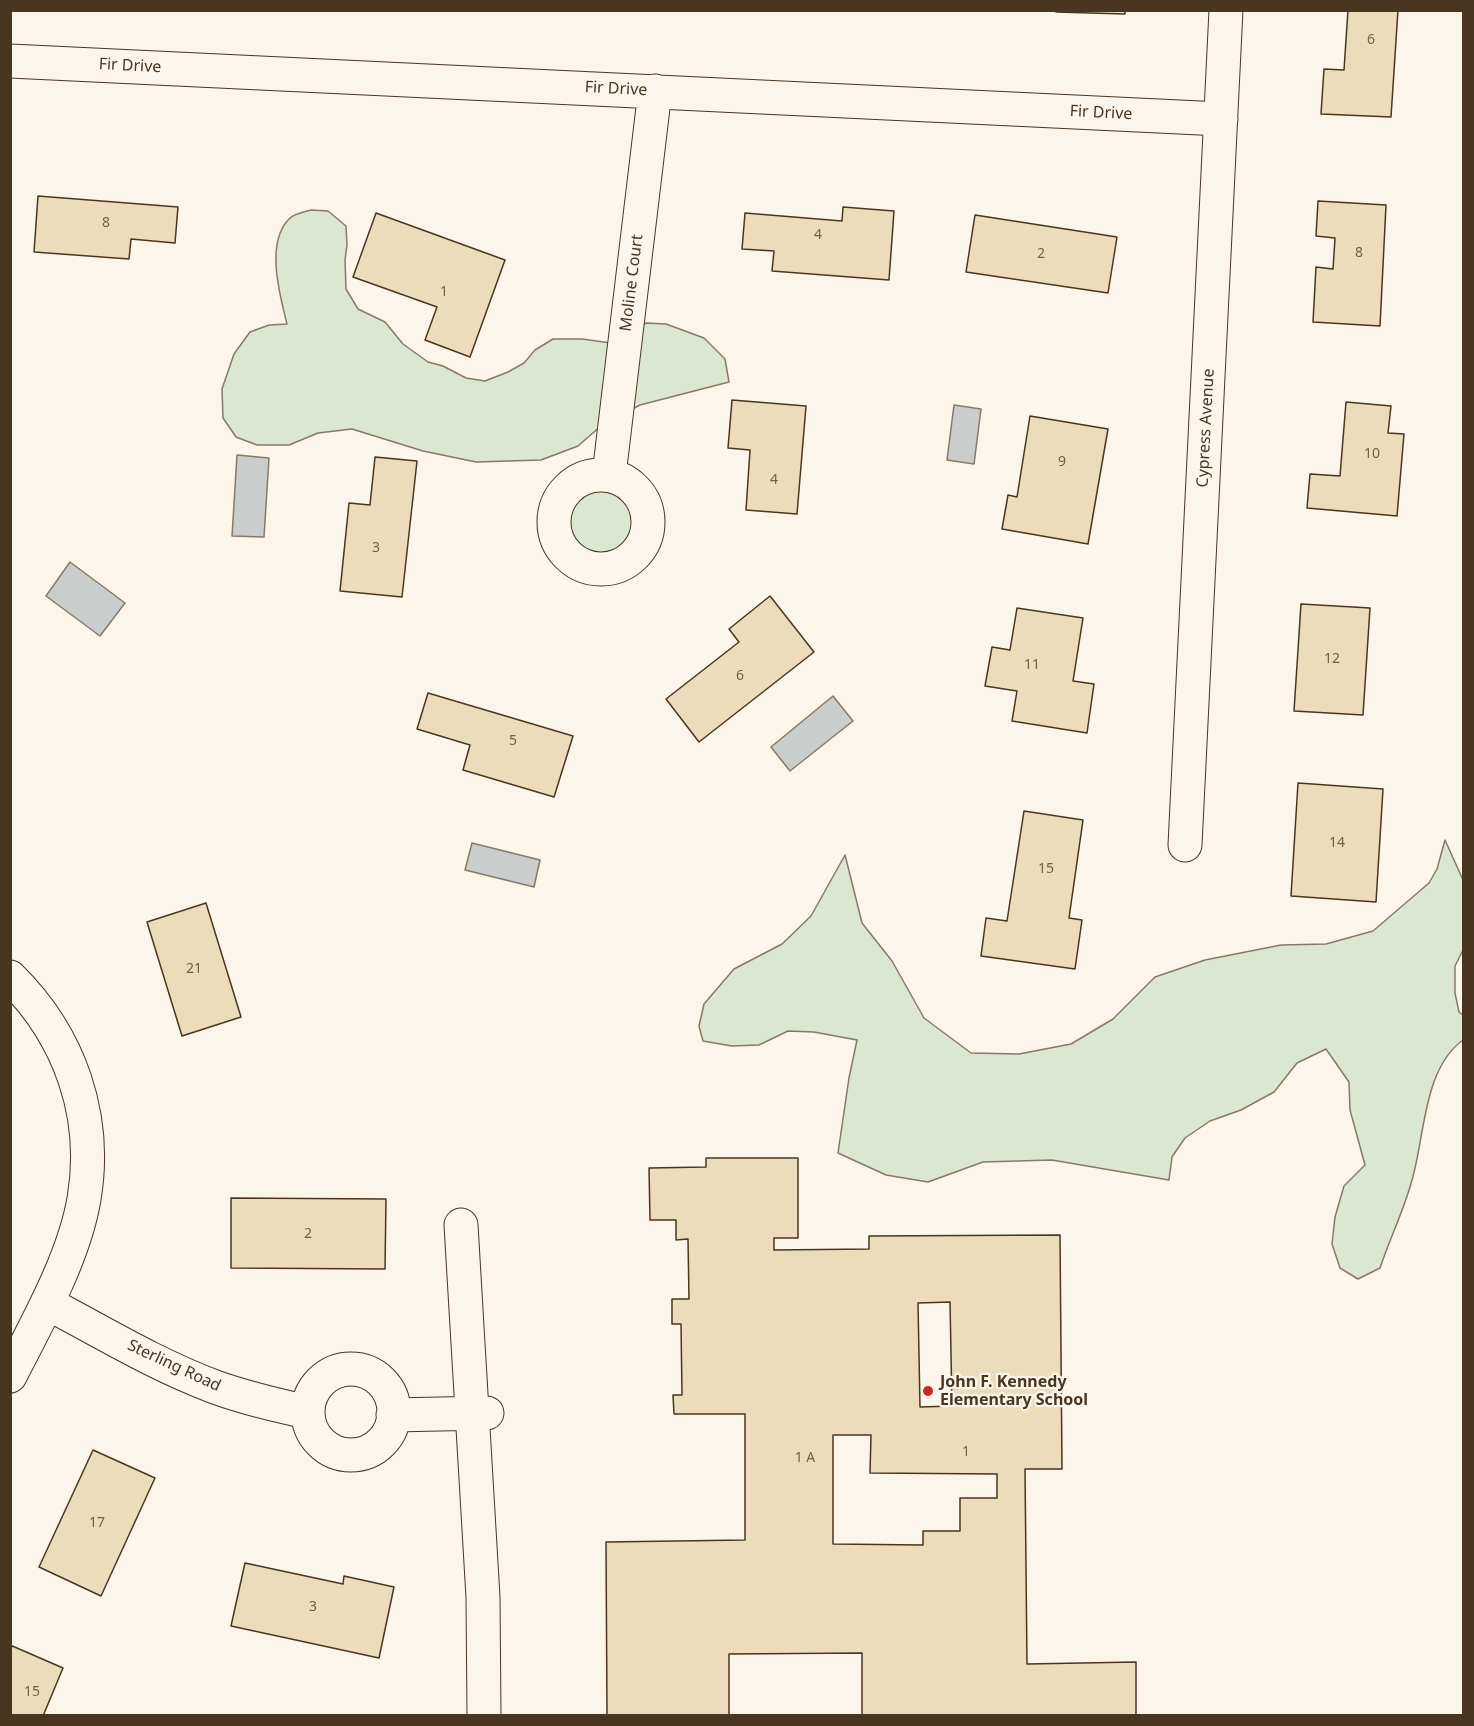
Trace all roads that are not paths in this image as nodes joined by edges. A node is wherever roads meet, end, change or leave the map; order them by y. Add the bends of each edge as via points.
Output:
1 (1226, 10) edge
2 (10, 61) edge
3 (655, 91) junction
4 (1221, 119) junction
5 (609, 475) dead end
6 (1185, 845) dead end
7 (10, 977) edge
8 (461, 1225) dead end
9 (47, 1303) junction
10 (10, 1377) edge
11 (307, 1412) junction
12 (479, 1413) junction
13 (393, 1415) junction
14 (483, 1716) edge

1 - 4 street, Cypress Avenue
2 - 3 street, Fir Drive
3 - 4 street, Fir Drive
3 - 5 street, Moline Court
4 - 6 street, Cypress Avenue
7 - 9 street via 41,1011 60,1041 72,1068 86,1121 84,1200
8 - 12 street
9 - 10 street
9 - 11 street, Sterling Road via 214,1387
11 - 13 street via 310,1427 328,1449 357,1455 382,1441
11 - 13 street via 316,1386 338,1371 352,1369 365,1371 386,1388
12 - 13 street
12 - 14 street

